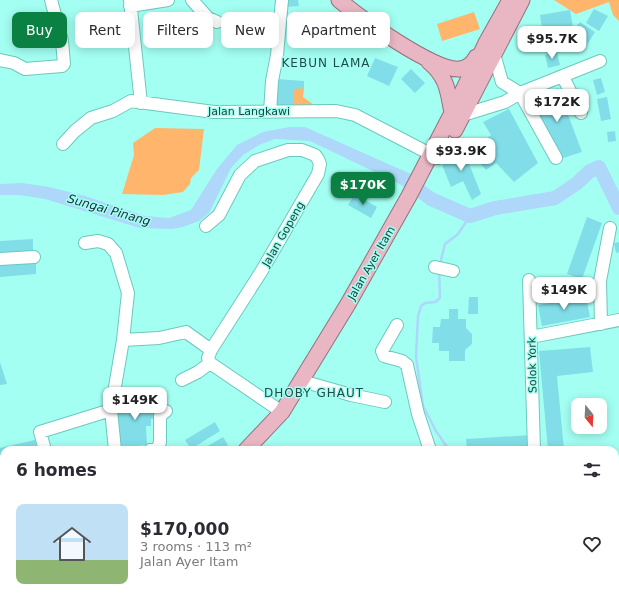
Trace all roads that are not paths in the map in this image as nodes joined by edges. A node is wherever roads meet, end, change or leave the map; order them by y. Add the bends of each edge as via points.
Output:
1 (51, 0) edge
2 (168, 0) edge
3 (192, 0) edge
4 (282, 0) edge
5 (339, 0) edge
6 (510, 0) edge
7 (522, 0) edge
8 (130, 3) edge
9 (217, 22) dead end
10 (490, 48) junction
11 (424, 57) junction
12 (0, 60) edge
13 (600, 60) dead end
14 (563, 77) junction
15 (520, 93) junction
16 (141, 103) junction
17 (270, 112) junction
18 (581, 112) dead end
19 (458, 114) junction
20 (63, 144) dead end
21 (434, 156) junction
22 (556, 158) dead end
23 (412, 199) junction
24 (206, 226) dead end
25 (610, 228) dead end
26 (85, 243) dead end
27 (34, 257) dead end
28 (0, 259) edge
29 (529, 280) dead end
30 (619, 320) edge
31 (601, 324) junction
32 (397, 325) dead end
33 (531, 337) junction
34 (124, 340) junction
35 (211, 350) junction
36 (210, 363) junction
37 (182, 380) dead end
38 (309, 383) junction
39 (385, 402) dead end
40 (111, 410) junction
41 (166, 411) dead end
42 (282, 412) junction
43 (44, 446) edge
44 (115, 446) edge
45 (159, 446) edge
46 (250, 446) edge
47 (264, 446) edge
48 (429, 446) edge
49 (534, 446) edge

1 - 12 street via 62,41 64,64 25,69
2 - 8 street
3 - 9 street via 208,18
4 - 17 street
5 - 11 main road via 371,26
6 - 10 main road, Jalan Ayer Itam
7 - 10 main road, Jalan Ayer Itam
8 - 16 street
10 - 11 main road via 460,69 453,69
10 - 15 street via 502,82
10 - 19 main road, Jalan Ayer Itam
11 - 19 main road via 443,76
13 - 14 street
14 - 15 street
14 - 18 street
15 - 19 street via 505,102
15 - 22 street
16 - 17 street, Jalan Langkawi via 214,112
16 - 20 street, Jalan Langkawi via 131,101 113,111 91,118
17 - 21 street, Jalan Langkawi via 336,111 355,115
19 - 21 main road, Jalan Ayer Itam
21 - 23 main road, Jalan Ayer Itam
23 - 38 main road, Jalan Ayer Itam via 354,308
23 - 42 main road, Jalan Ayer Itam
24 - 35 street, Jalan Gopeng via 219,214 240,175 255,161 294,149 315,155 318,159 318,174 261,272
25 - 31 street via 600,281
26 - 34 street via 98,241 108,244 116,253 128,293
27 - 28 street
29 - 33 street, Solok York
30 - 31 street
31 - 33 street
32 - 48 street via 382,351 387,358 402,361 407,365 418,414
33 - 49 street, Solok York
34 - 35 street via 158,338 186,332
34 - 40 street
35 - 36 street, Jalan Gopeng via 208,358
36 - 37 street
36 - 42 street
38 - 39 street via 344,394
38 - 47 main road, Jalan Ayer Itam
40 - 43 street via 40,432
40 - 44 street
41 - 45 street via 160,416
42 - 46 main road, Jalan Ayer Itam

